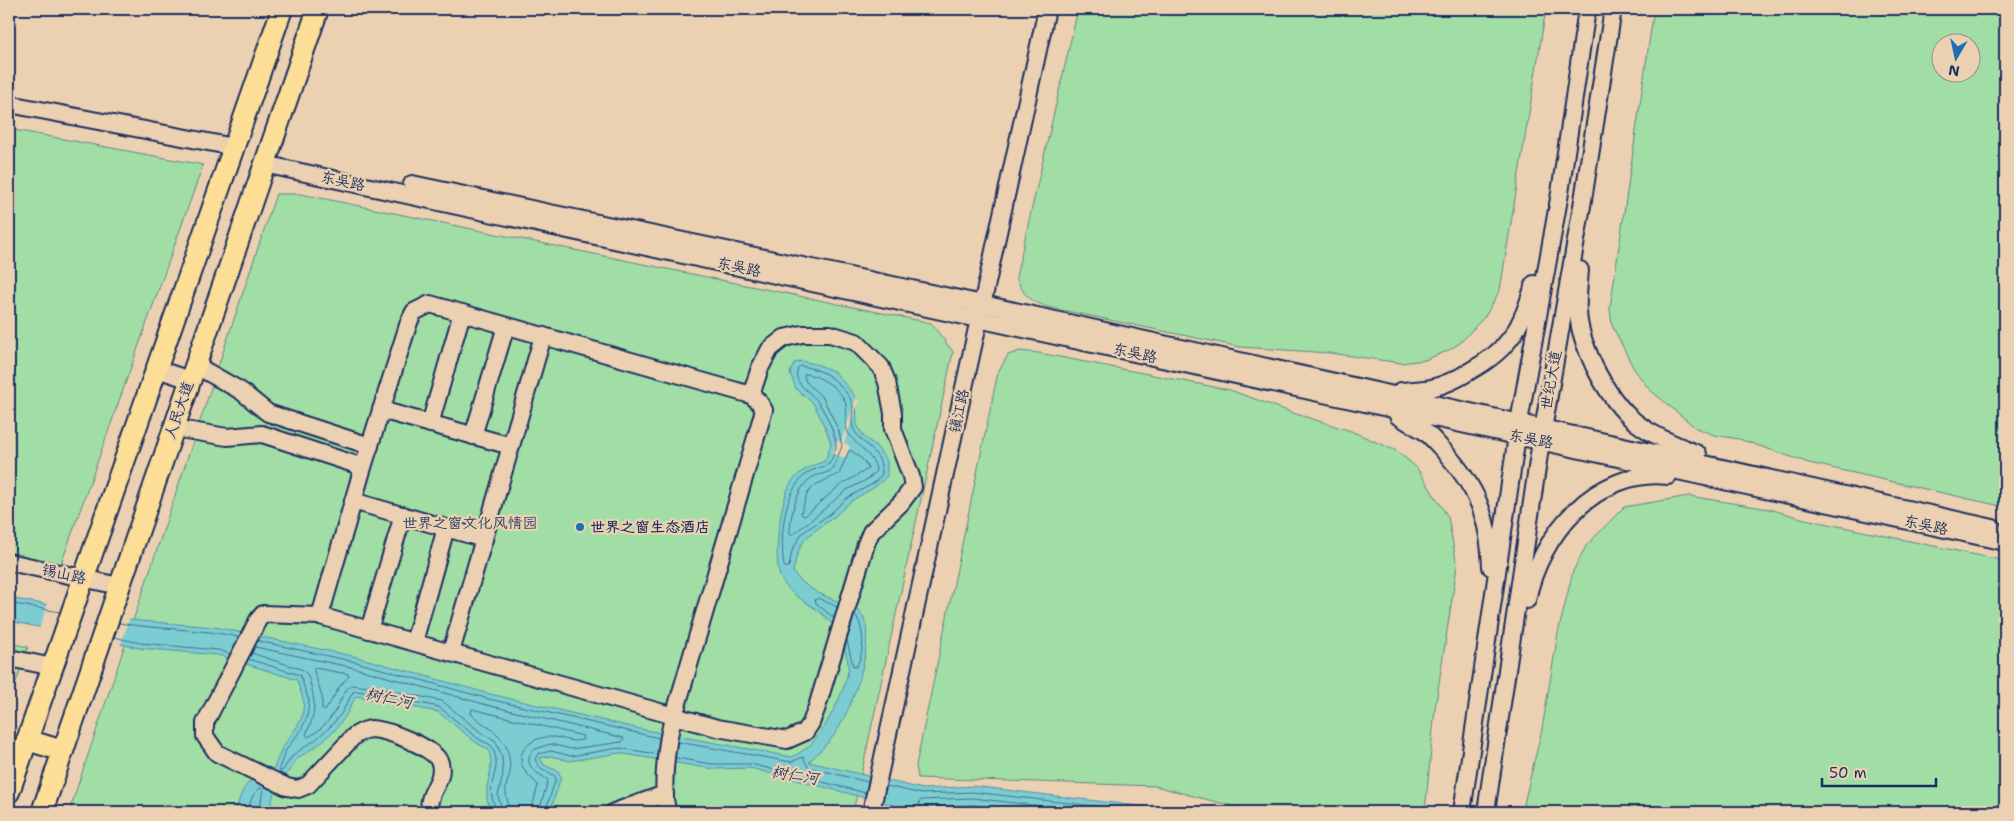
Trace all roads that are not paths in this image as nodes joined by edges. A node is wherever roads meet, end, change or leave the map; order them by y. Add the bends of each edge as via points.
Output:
1 (282, 9) edge
2 (318, 9) edge
3 (1047, 9) edge
4 (1587, 9) edge
5 (1613, 9) edge
6 (9, 104) edge
7 (234, 147) junction
8 (266, 159) junction
9 (1560, 193) junction
10 (1583, 200) junction
11 (981, 312) junction
12 (462, 313) junction
13 (506, 326) junction
14 (543, 336) junction
15 (157, 369) junction
16 (192, 372) junction
17 (751, 395) junction
18 (1386, 400) junction
19 (381, 410) junction
20 (430, 424) junction
21 (174, 428) junction
22 (1518, 429) junction
23 (1542, 434) junction
24 (473, 436) junction
25 (370, 446) junction
26 (511, 446) junction
27 (363, 466) junction
28 (1738, 477) junction
29 (353, 501) junction
30 (403, 516) junction
31 (446, 528) junction
32 (2005, 530) edge
33 (484, 539) junction
34 (2005, 542) edge
35 (9, 562) edge
36 (9, 571) edge
37 (82, 582) junction
38 (119, 586) junction
39 (1493, 607) junction
40 (320, 616) junction
41 (369, 630) junction
42 (414, 642) junction
43 (451, 652) junction
44 (9, 658) edge
45 (53, 667) junction
46 (672, 722) junction
47 (27, 740) junction
48 (1497, 744) junction
49 (63, 751) junction
50 (665, 788) junction
51 (9, 792) edge
52 (42, 812) edge
53 (429, 812) edge
54 (614, 812) edge
55 (668, 812) edge
56 (871, 812) edge
57 (1462, 812) edge
58 (1486, 812) edge

1 - 7 main road
2 - 8 main road, 人民大道
3 - 11 street, 镇江路
4 - 9 street, 世纪大道
5 - 10 street, 世纪大道
6 - 7 street
7 - 15 main road
8 - 11 street, 东吴路
8 - 16 main road, 人民大道
9 - 18 street via 1527,309 1504,348 1460,377
9 - 22 street, 世纪大道
10 - 23 street, 世纪大道
10 - 28 street via 1578,312 1581,336 1603,385 1617,406 1633,421 1658,438
11 - 18 street, 东吴路
11 - 56 street, 镇江路
12 - 13 street
12 - 19 street via 430,304 414,312
12 - 20 street
13 - 14 street
13 - 24 street
14 - 17 street
14 - 26 street
15 - 16 street
15 - 37 main road
16 - 21 main road, 人民大道
16 - 25 street via 241,391 268,413
17 - 46 street via 764,410
17 - 46 street via 770,349 784,338 830,334 856,342 881,366 888,382 893,429 913,487 871,532 811,723 805,732 787,740
18 - 22 street, 东吴路
18 - 39 street via 1426,432 1464,475 1476,494 1486,520
19 - 20 street
19 - 25 street
20 - 24 street
21 - 27 street via 227,437 262,434
21 - 38 main road, 人民大道
22 - 23 street, 东吴路
22 - 39 street, 世纪大道
23 - 28 street, 东吴路
23 - 48 street, 世纪大道
24 - 26 street
25 - 27 street
26 - 33 street
27 - 29 street
28 - 32 street, 东吴路
28 - 34 street, 东吴路
28 - 48 street via 1651,474 1599,492 1575,510 1544,550 1530,584
29 - 30 street
29 - 40 street
30 - 31 street
30 - 41 street
31 - 33 street
31 - 42 street
33 - 43 street
35 - 37 street, 锡山路
36 - 37 street, 锡山路
37 - 38 street, 锡山路
37 - 45 main road
38 - 49 main road, 人民大道
39 - 57 street, 世纪大道
40 - 41 street
40 - 53 street via 263,614 205,723 205,736 217,753 286,787 298,789 308,785 354,736 363,731 372,729 409,740 433,753 440,761 440,780 430,800
41 - 42 street
42 - 43 street
43 - 46 street
44 - 45 street
45 - 47 main road
46 - 50 street
47 - 49 main road
47 - 51 main road
48 - 58 street, 世纪大道
49 - 52 main road, 人民大道
50 - 54 street
50 - 55 street

